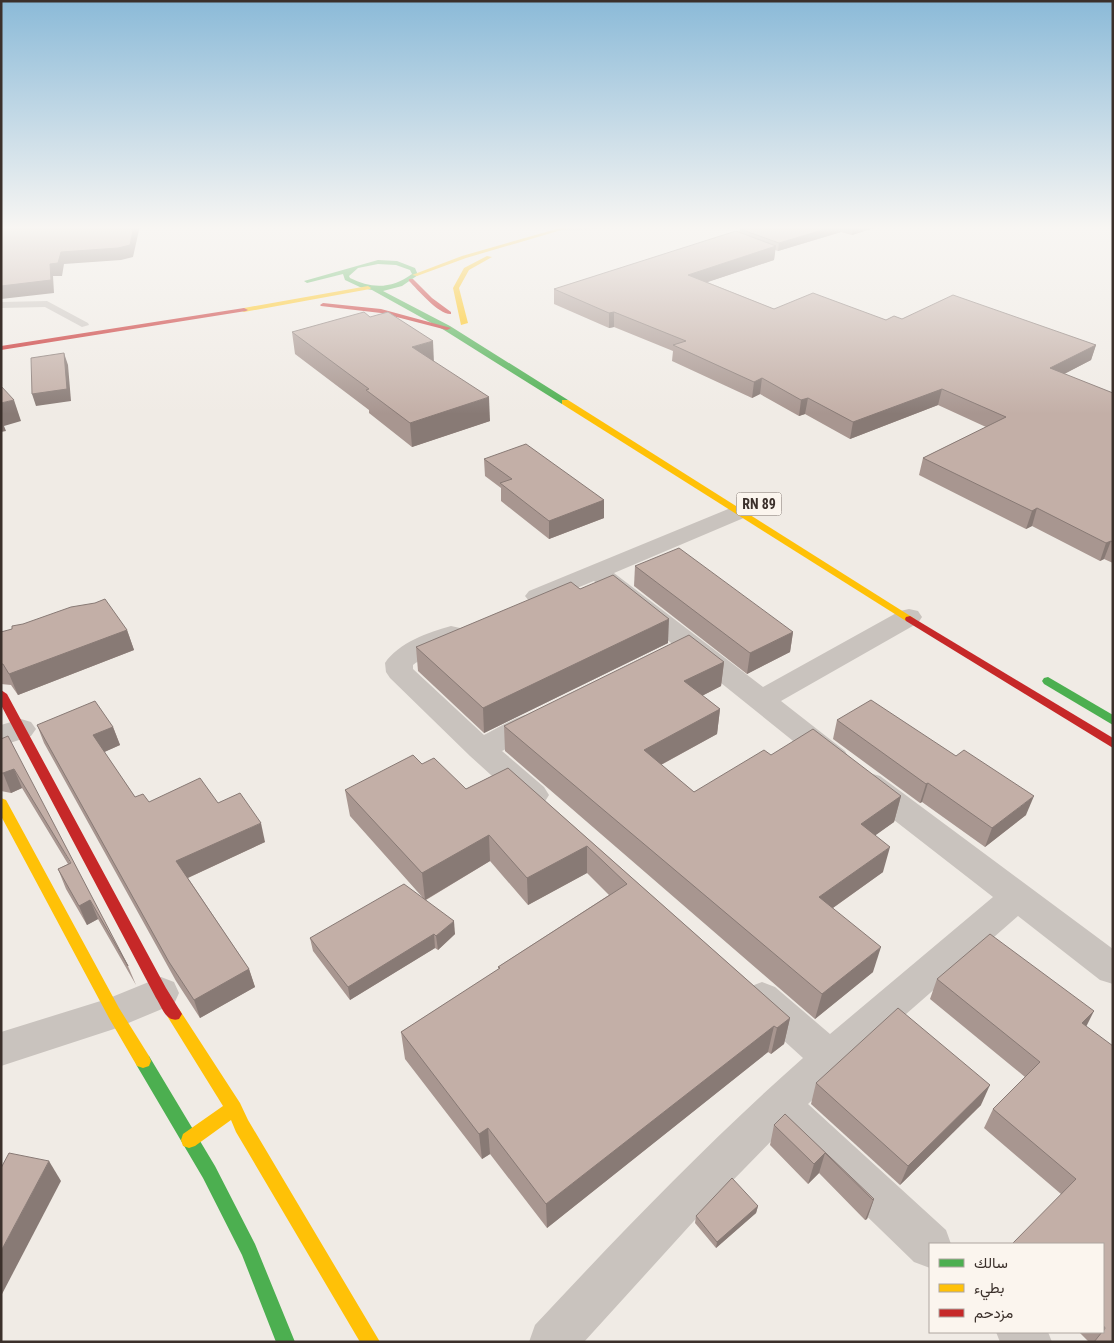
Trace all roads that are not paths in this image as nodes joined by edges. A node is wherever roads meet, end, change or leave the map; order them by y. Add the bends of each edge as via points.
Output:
1 (366, 289) edge
2 (371, 289) edge
3 (422, 289) edge
4 (456, 289) edge
5 (1, 305) edge
6 (267, 307) junction
7 (165, 310) dead end
8 (85, 325) junction
9 (447, 328) junction
10 (1, 337) edge
11 (1, 348) edge
12 (738, 512) junction
13 (596, 572) junction
14 (863, 575) dead end
15 (850, 581) junction
16 (514, 607) edge
17 (909, 617) junction
18 (468, 627) edge
19 (1035, 673) dead end
20 (1, 694) edge
21 (760, 701) junction
22 (559, 710) edge
23 (1113, 721) edge
24 (11, 733) edge
25 (1113, 744) edge
26 (481, 749) junction
27 (1, 803) edge
28 (556, 815) edge
29 (1016, 897) junction
30 (1113, 969) edge
31 (741, 979) edge
32 (161, 993) junction
33 (114, 1013) junction
34 (1, 1049) edge
35 (830, 1058) junction
36 (780, 1105) junction
37 (234, 1108) junction
38 (189, 1140) junction
39 (929, 1245) edge
40 (1020, 1333) edge
41 (286, 1342) edge
42 (371, 1342) edge
43 (552, 1342) edge
44 (1029, 1342) edge

1 - 6 main road
2 - 9 main road
3 - 4 main road via 430,299 468,326
5 - 8 lane via 47,304
6 - 9 main road via 343,306 381,311
6 - 11 main road
7 - 8 main road
8 - 10 main road
9 - 12 main road
12 - 13 street
12 - 15 main road
13 - 16 street
13 - 21 street via 676,651
14 - 15 main road
15 - 17 main road
17 - 21 street
17 - 25 main road
18 - 26 street via 422,646 399,663 400,672
19 - 23 main road
20 - 24 main road
21 - 29 street
22 - 26 street
24 - 32 main road
26 - 28 street
27 - 33 main road
29 - 30 street
29 - 35 street
31 - 35 street
32 - 33 street
32 - 37 main road
33 - 34 street
33 - 38 main road
35 - 36 street
36 - 39 street
36 - 43 street via 636,1249
37 - 38 main road
37 - 42 main road
38 - 41 main road via 248,1250
40 - 44 street

